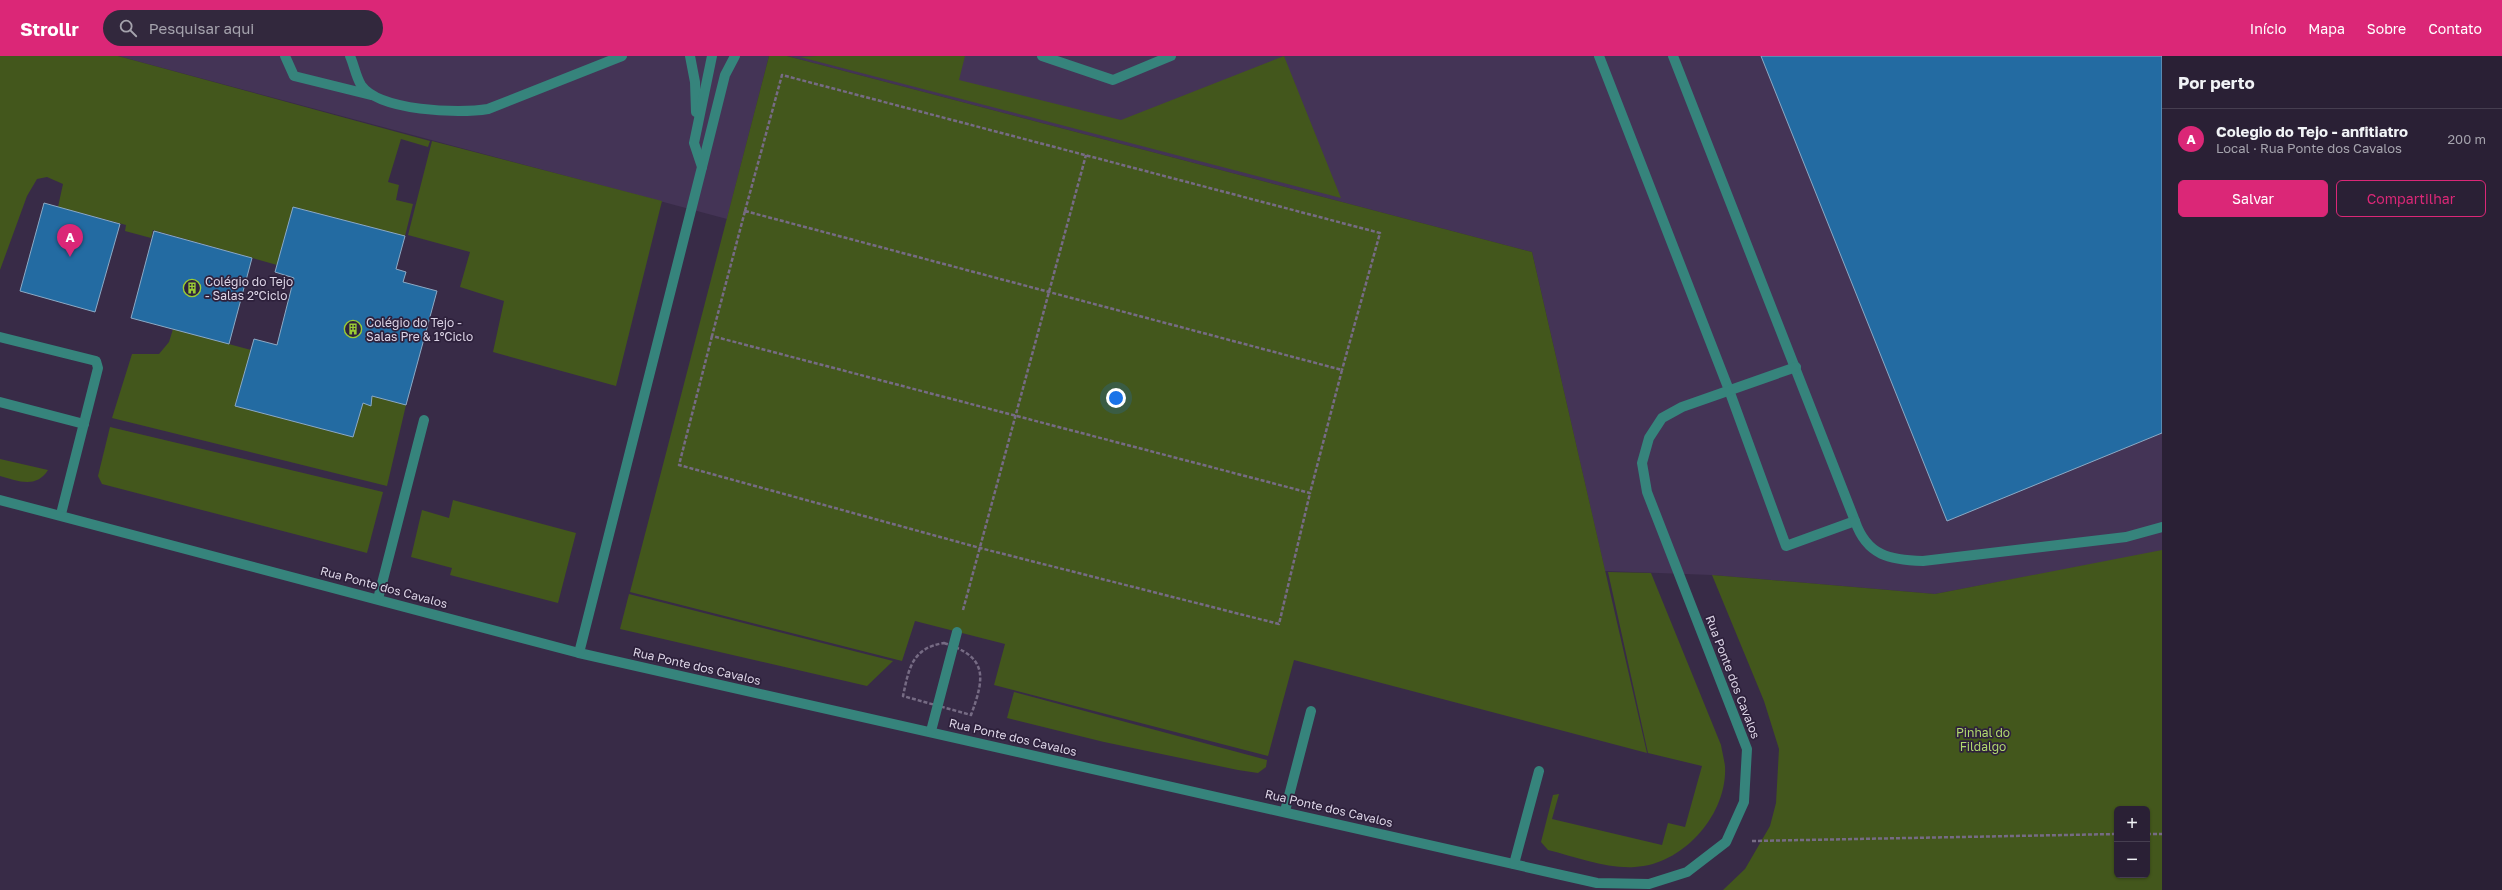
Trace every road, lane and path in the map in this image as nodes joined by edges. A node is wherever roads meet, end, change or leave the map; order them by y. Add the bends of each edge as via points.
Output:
1 (285, 56) edge
2 (350, 56) edge
3 (622, 56) edge
4 (690, 56) edge
5 (712, 56) edge
6 (735, 56) edge
7 (1042, 56) edge
8 (1171, 56) edge
9 (1599, 56) edge
10 (1674, 56) edge
11 (372, 96) junction
12 (697, 130) junction
13 (1086, 155) junction
14 (702, 167) junction
15 (746, 211) junction
16 (1048, 292) junction
17 (712, 336) junction
18 (0, 337) edge
19 (1796, 367) junction
20 (1342, 370) junction
21 (1729, 390) junction
22 (0, 402) edge
23 (1016, 415) junction
24 (424, 420) dead end
25 (84, 424) junction
26 (1310, 493) junction
27 (0, 500) edge
28 (61, 514) junction
29 (1855, 521) junction
30 (2162, 527) edge
31 (980, 548) junction
32 (378, 599) junction
33 (957, 632) joint
34 (953, 646) junction
35 (579, 653) junction
36 (903, 696) dead end
37 (1311, 711) dead end
38 (971, 715) dead end
39 (931, 731) junction
40 (1539, 771) dead end
41 (1285, 811) junction
42 (2114, 834) edge
43 (2150, 834) edge
44 (2162, 834) edge
45 (1726, 842) junction
46 (1514, 864) junction

1 - 11 street via 294,76
2 - 11 street via 361,85
3 - 11 street via 488,109 470,112 422,109
4 - 12 street via 695,82
5 - 12 street
6 - 14 street via 725,75
7 - 8 street via 1113,80
9 - 21 street
10 - 19 street
12 - 14 street via 694,143
13 - 15 path via 782,75
13 - 16 path
13 - 20 path via 1380,233
14 - 35 street
15 - 16 path
15 - 17 path
16 - 20 path
16 - 23 path
17 - 23 path
17 - 31 path via 679,466
18 - 25 street via 96,362 98,368
19 - 21 street, Rua Ponte dos Cavalos
19 - 29 street
20 - 26 path
21 - 29 street via 1786,546
21 - 45 street, Rua Ponte dos Cavalos via 1682,406 1662,418 1649,438 1642,463 1647,492 1747,749 1744,802
22 - 25 street
23 - 26 path
23 - 31 path
24 - 32 street
25 - 28 street
26 - 31 path via 1279,624
27 - 28 street, Rua Ponte dos Cavalos
28 - 32 street, Rua Ponte dos Cavalos
29 - 30 street via 1867,546 1901,560 1923,561 2126,537
31 - 33 path
32 - 35 street, Rua Ponte dos Cavalos
33 - 34 street
34 - 36 path via 936,644 919,654 911,665
34 - 38 path via 970,654 976,661 979,671 980,684
34 - 39 street
35 - 39 street, Rua Ponte dos Cavalos
37 - 41 street
39 - 41 street, Rua Ponte dos Cavalos
40 - 46 street
41 - 46 street, Rua Ponte dos Cavalos
42 - 45 path
43 - 44 path
45 - 46 street, Rua Ponte dos Cavalos via 1687,872 1649,884 1597,882

